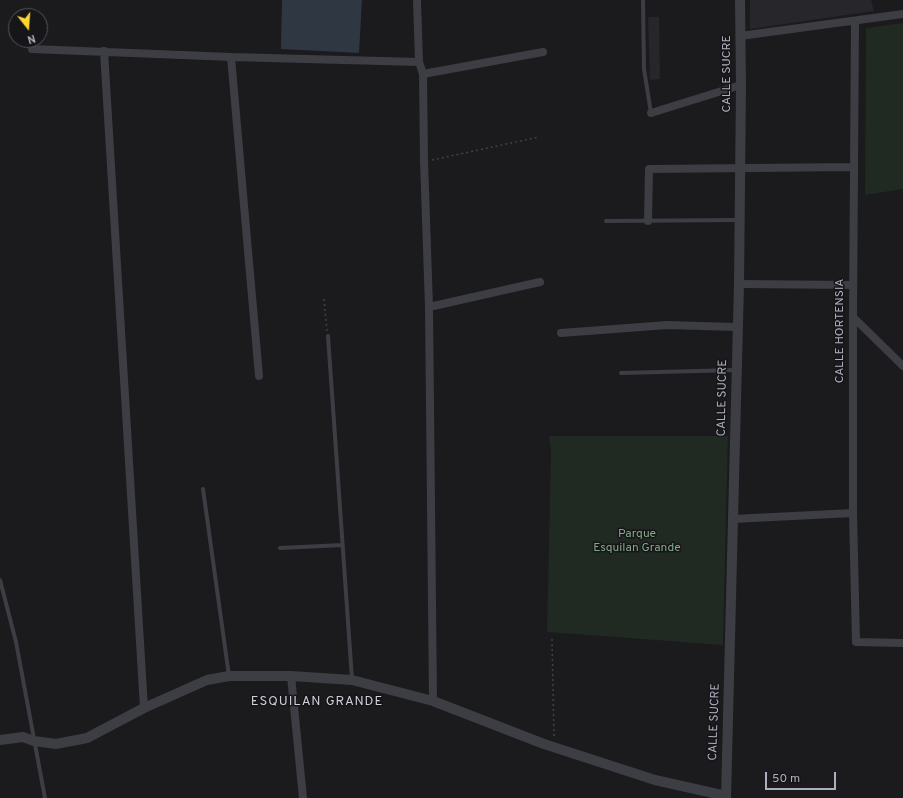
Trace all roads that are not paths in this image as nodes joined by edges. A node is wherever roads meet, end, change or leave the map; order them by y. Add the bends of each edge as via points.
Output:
1 (417, 0) edge
2 (644, 0) edge
3 (740, 0) edge
4 (903, 14) edge
5 (855, 20) junction
6 (740, 36) junction
7 (32, 49) dead end
8 (104, 51) junction
9 (543, 52) dead end
10 (231, 57) junction
11 (419, 62) junction
12 (423, 74) junction
13 (741, 85) junction
14 (650, 113) joint
15 (740, 168) junction
16 (854, 168) junction
17 (739, 220) junction
18 (606, 221) dead end
19 (648, 221) junction
20 (540, 282) dead end
21 (738, 284) junction
22 (853, 285) junction
23 (429, 307) junction
24 (853, 317) junction
25 (737, 327) junction
26 (561, 333) dead end
27 (328, 336) road end
28 (903, 366) edge
29 (736, 370) junction
30 (622, 373) dead end
31 (259, 376) dead end
32 (203, 489) dead end
33 (853, 513) junction
34 (733, 519) junction
35 (343, 545) junction
36 (280, 548) dead end
37 (0, 580) edge
38 (903, 643) edge
39 (229, 676) junction
40 (291, 676) junction
41 (352, 680) junction
42 (433, 701) junction
43 (144, 708) junction
44 (0, 740) edge
45 (34, 741) junction
46 (727, 797) edge
47 (45, 798) edge
48 (303, 798) edge

1 - 11 street
2 - 14 lane via 644,69
3 - 6 street, CALLE SUCRE
4 - 5 street
5 - 6 street
5 - 16 street, CALLE HORTENSIA
6 - 13 street, CALLE SUCRE
7 - 8 street
8 - 10 street
8 - 43 street
9 - 12 street
10 - 11 street
10 - 31 street
11 - 12 street
12 - 23 street
13 - 14 street
13 - 15 street, CALLE SUCRE
15 - 16 street
15 - 17 street, CALLE SUCRE
15 - 19 street via 649,169
16 - 22 street, CALLE HORTENSIA
17 - 19 lane
17 - 21 street, CALLE SUCRE
18 - 19 lane
20 - 23 street
21 - 22 street
21 - 25 street, CALLE SUCRE
22 - 24 street, CALLE HORTENSIA
23 - 42 street
24 - 28 street
24 - 33 street, CALLE HORTENSIA
25 - 26 street via 667,325
25 - 29 street, CALLE SUCRE
27 - 35 lane
29 - 30 lane
29 - 34 street, CALLE SUCRE
32 - 39 lane
33 - 34 street
33 - 38 street, CALLE HORTENSIA via 856,642
34 - 46 street, CALLE SUCRE
35 - 36 lane
35 - 41 lane
37 - 45 lane via 16,642
39 - 40 street
39 - 43 street via 207,680
40 - 41 street
40 - 48 street
41 - 42 street
42 - 46 street via 554,748 654,780
43 - 45 street via 87,738 56,744
44 - 45 street via 23,737
45 - 47 lane

